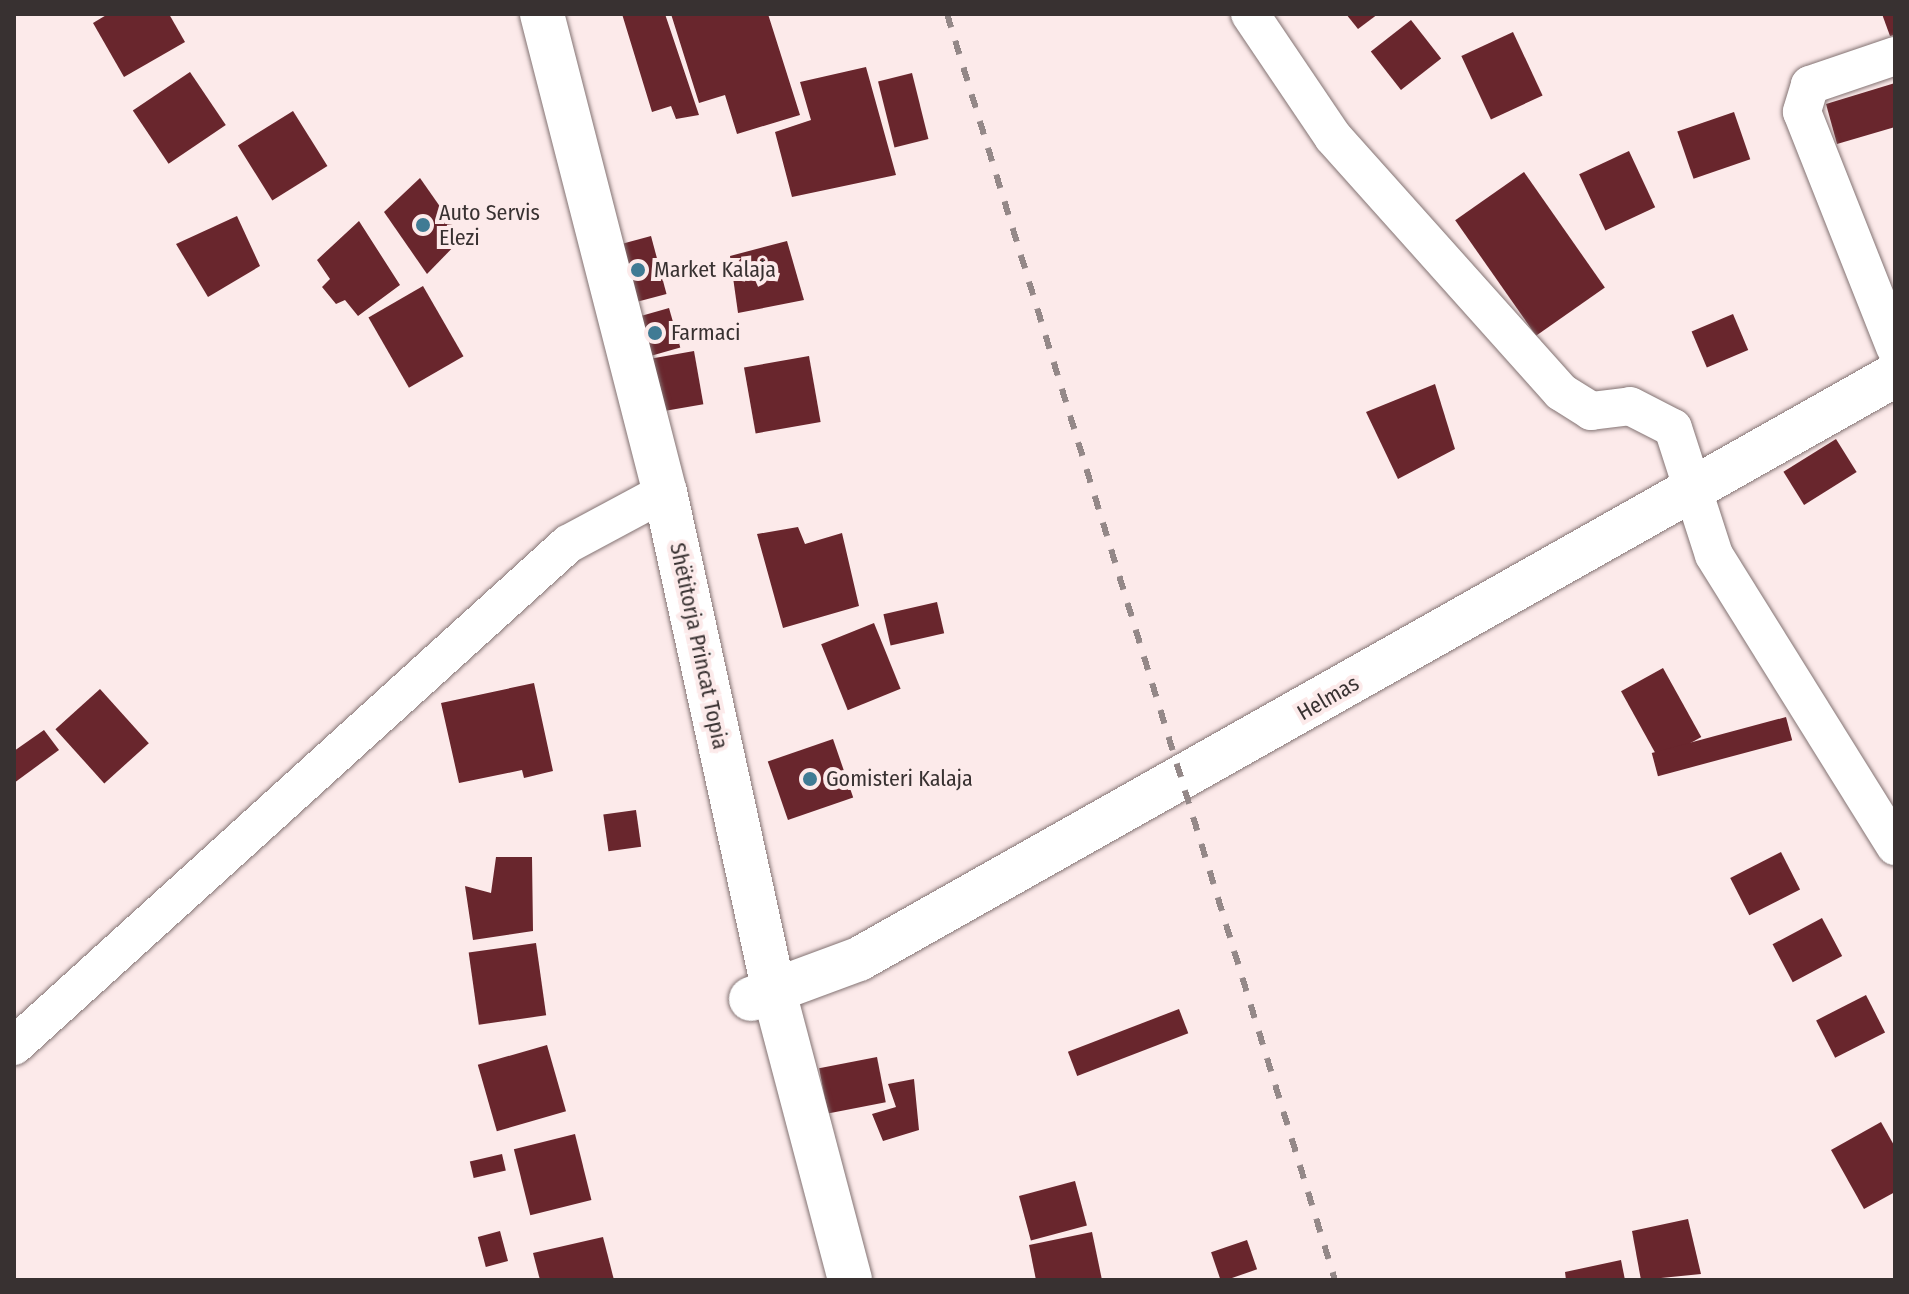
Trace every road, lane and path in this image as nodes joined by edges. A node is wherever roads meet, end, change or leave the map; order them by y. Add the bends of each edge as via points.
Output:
1 (542, 14) edge
2 (1250, 14) edge
3 (1895, 56) edge
4 (1895, 347) edge
5 (1895, 375) edge
6 (1694, 486) junction
7 (665, 492) junction
8 (1895, 846) edge
9 (763, 996) junction
10 (14, 1046) edge
11 (850, 1280) edge

1 - 7 main road, Shëtitorja Princat Topia
2 - 6 street via 1333,137 1515,344 1561,392 1591,411 1630,406 1673,428
3 - 4 street via 1810,85 1802,112
5 - 6 main road, Helmas
6 - 8 street via 1714,555
6 - 9 main road, Helmas via 1166,791 859,959
7 - 9 main road, Shëtitorja Princat Topia
7 - 10 street via 568,544
9 - 11 main road, Shëtitorja Princat Topia

